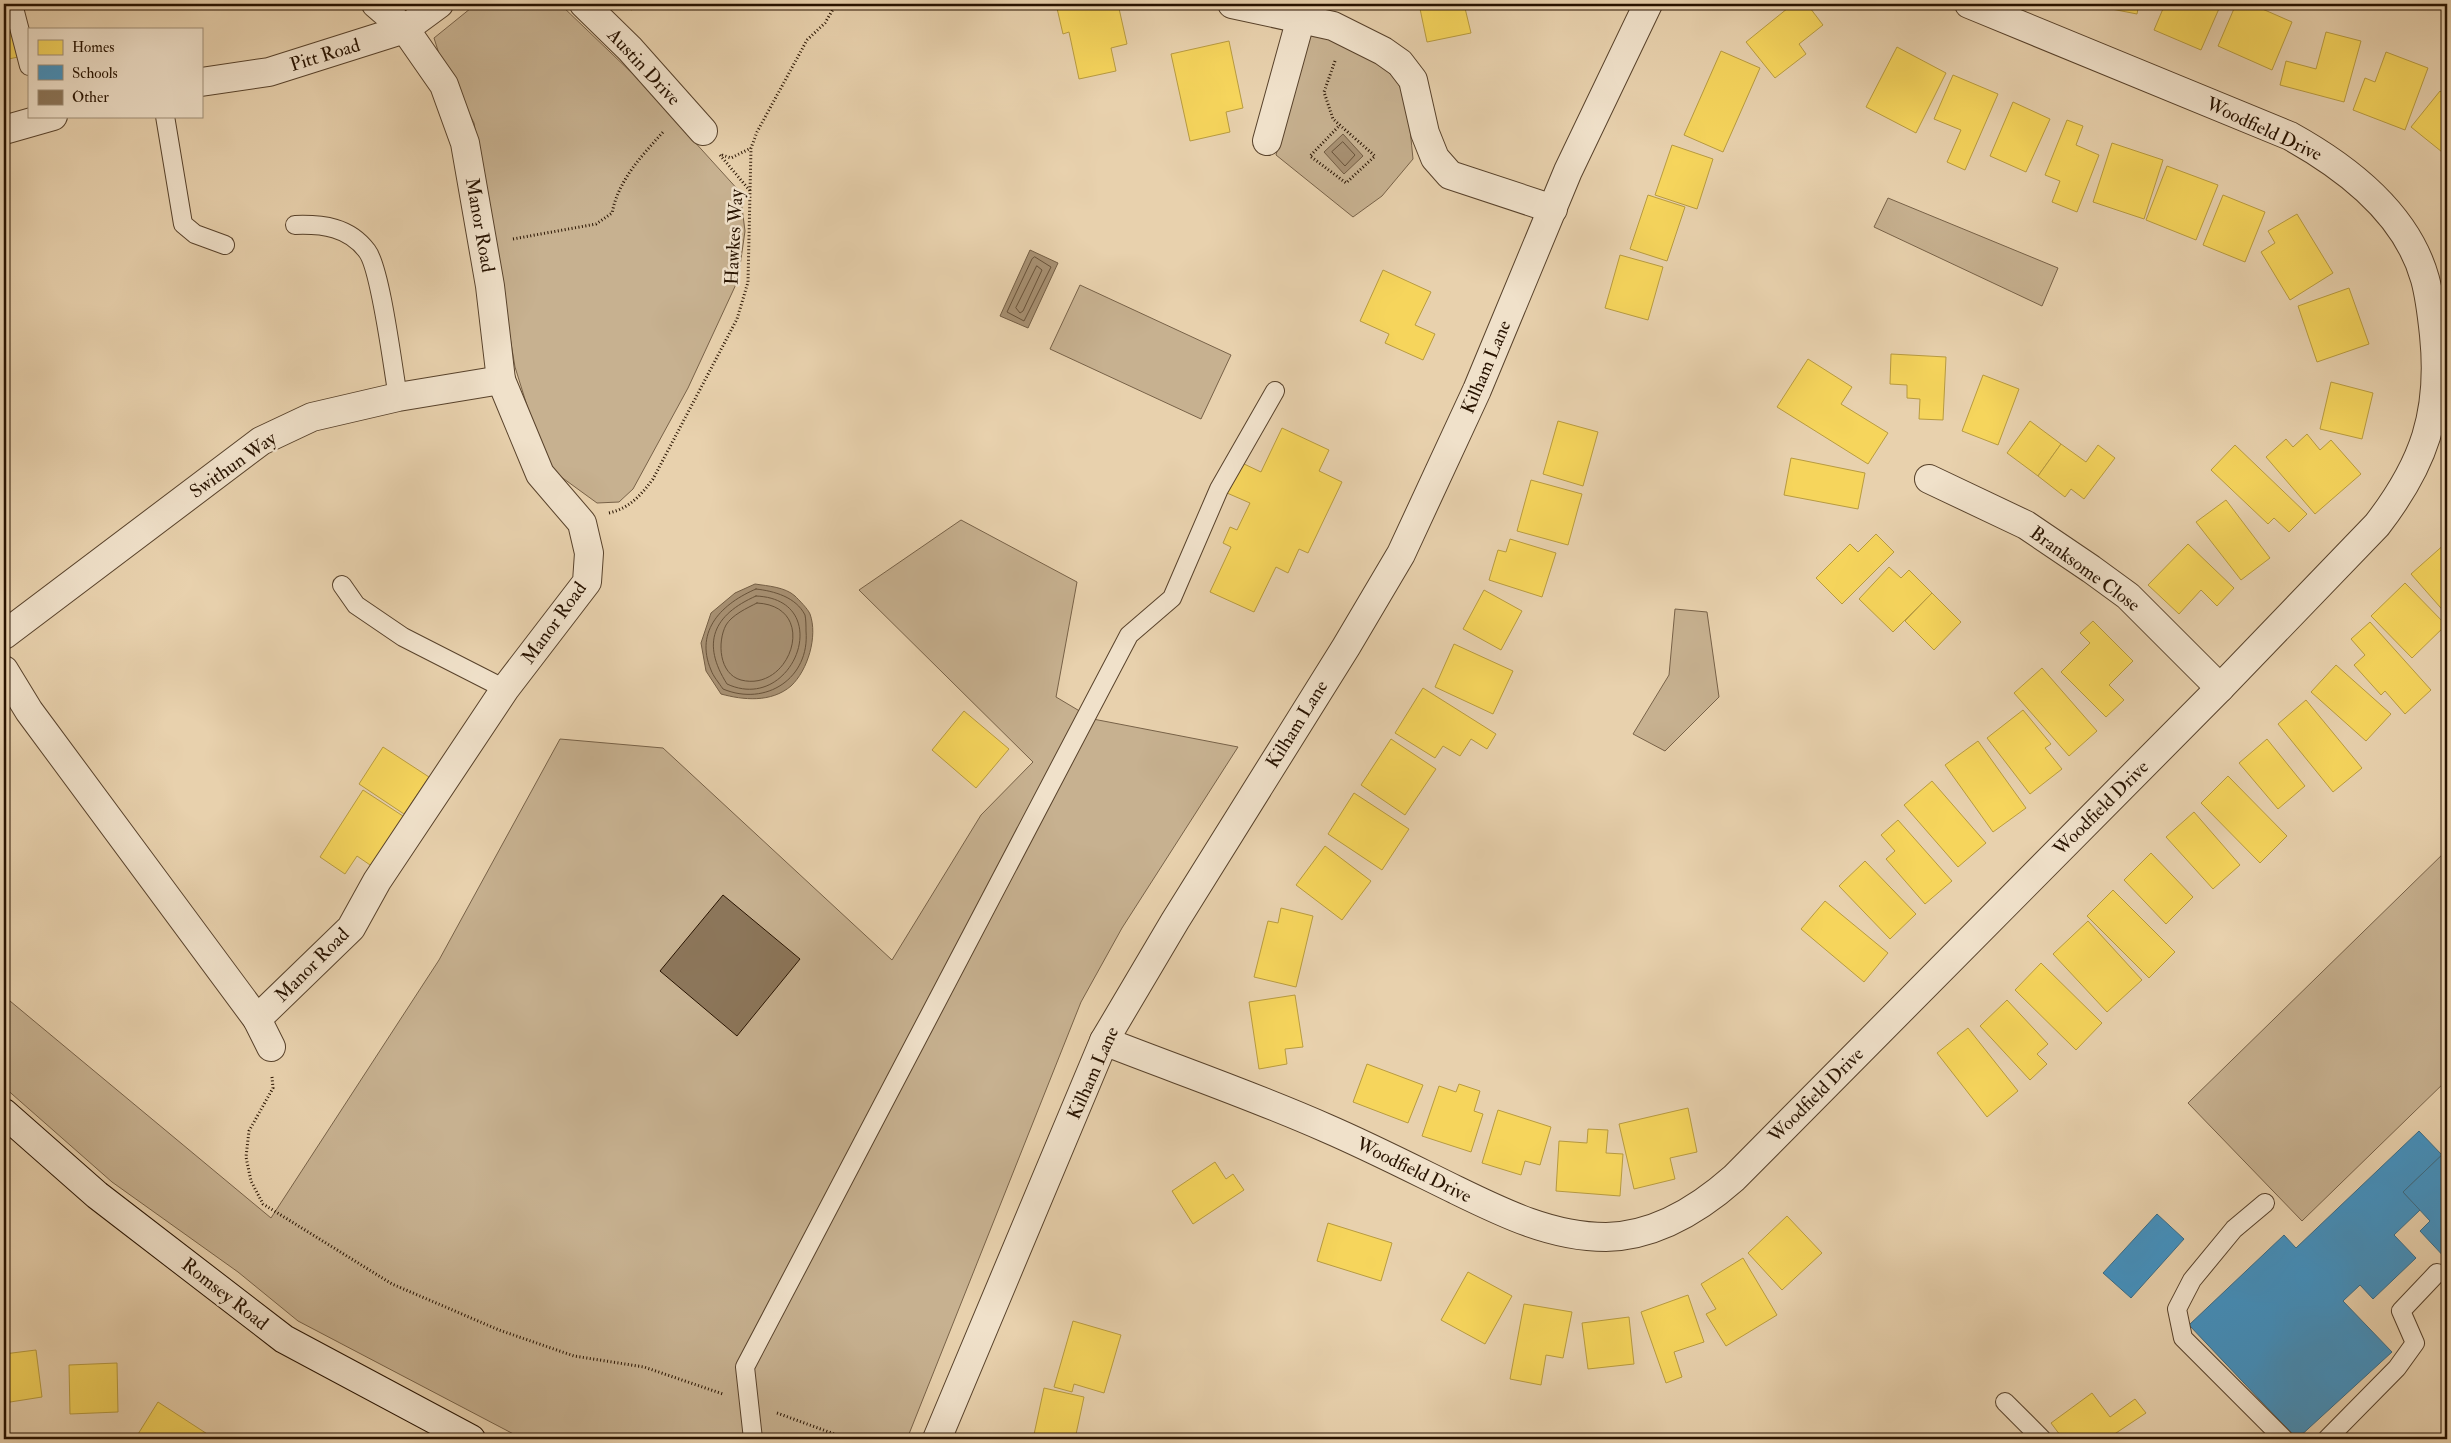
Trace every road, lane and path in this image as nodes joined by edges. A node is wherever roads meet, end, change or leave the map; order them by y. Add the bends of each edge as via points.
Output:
1 (13, 4) edge
2 (376, 4) edge
3 (439, 4) edge
4 (584, 4) edge
5 (836, 4) edge
6 (1232, 4) edge
7 (1648, 4) edge
8 (1969, 4) edge
9 (1301, 18) junction
10 (405, 29) junction
11 (1346, 32) junction
12 (28, 62) edge
13 (202, 82) edge
14 (684, 109) junction
15 (43, 118) edge
16 (165, 118) edge
17 (1340, 125) junction
18 (4, 130) edge
19 (703, 131) dead end
20 (1267, 141) dead end
21 (718, 153) dead end
22 (751, 192) junction
23 (1552, 209) junction
24 (295, 225) dead end
25 (226, 245) dead end
26 (483, 245) junction
27 (501, 380) junction
28 (1275, 391) dead end
29 (398, 397) junction
30 (1929, 479) dead end
31 (582, 523) junction
32 (342, 585) dead end
33 (4, 635) edge
34 (4, 670) edge
35 (2220, 688) junction
36 (506, 689) junction
37 (257, 1020) junction
38 (1104, 1042) junction
39 (271, 1047) joint
40 (4, 1113) edge
41 (2266, 1204) dead end
42 (2437, 1273) dead end
43 (2005, 1402) dead end
44 (749, 1403) junction
45 (471, 1439) edge
46 (753, 1439) edge
47 (848, 1439) edge
48 (937, 1439) edge
49 (2042, 1439) edge
50 (2284, 1439) edge
51 (2327, 1439) edge

1 - 12 lane
2 - 10 street, Manor Road
3 - 10 street, Pitt Road
4 - 14 street, Austin Drive
5 - 22 path, Hawkes Way via 825,23 807,40 757,132 751,148
6 - 9 street
7 - 23 street, Kilham Lane
8 - 35 street, Woodfield Drive via 2273,129 2319,152 2348,172 2387,212 2408,242 2425,278 2437,363 2435,405 2416,466 2377,525
9 - 11 street
9 - 20 street
10 - 13 street, Pitt Road via 269,72
10 - 26 street, Manor Road via 444,85 466,143
11 - 17 path via 1324,92 1333,119
11 - 23 street via 1400,63 1413,80 1425,133 1435,158 1450,175
14 - 19 street, Austin Drive
14 - 26 path via 624,179 615,196 612,213 596,224
15 - 18 street
16 - 25 lane via 182,224 195,234
17 - 17 path via 1375,156 1346,183 1310,156
21 - 22 path
22 - 31 path, Hawkes Way via 748,282 737,319 710,374 653,479 638,499 618,511
23 - 38 street, Kilham Lane via 1477,390 1401,554
24 - 29 lane via 330,226 368,252 377,280
26 - 27 street, Manor Road
27 - 29 street, Swithun Way
27 - 31 street, Manor Road via 540,474
28 - 44 lane via 1219,488 1172,598 1129,635 745,1367
29 - 33 street, Swithun Way via 312,417 261,441
30 - 35 street, Branksome Close via 2026,525 2098,574 2128,596
31 - 36 street, Manor Road via 589,553 587,582
32 - 36 lane via 356,605 403,637
34 - 37 street, Manor Road via 28,712
35 - 38 street, Woodfield Drive via 1734,1178 1688,1213 1638,1232 1606,1237 1540,1227 1325,1128
36 - 37 street, Manor Road via 378,881 351,928
37 - 39 street, Manor Road
38 - 48 street, Kilham Lane
39 - 44 path via 273,1088 249,1131 246,1157 251,1181 263,1204 392,1284 499,1330 574,1356 644,1368
40 - 45 street, Romsey Road via 97,1195 284,1339
41 - 50 lane via 2234,1229 2192,1280 2177,1309 2183,1338
42 - 51 lane via 2401,1310 2415,1343 2397,1368
43 - 49 lane
44 - 46 lane
44 - 47 path

